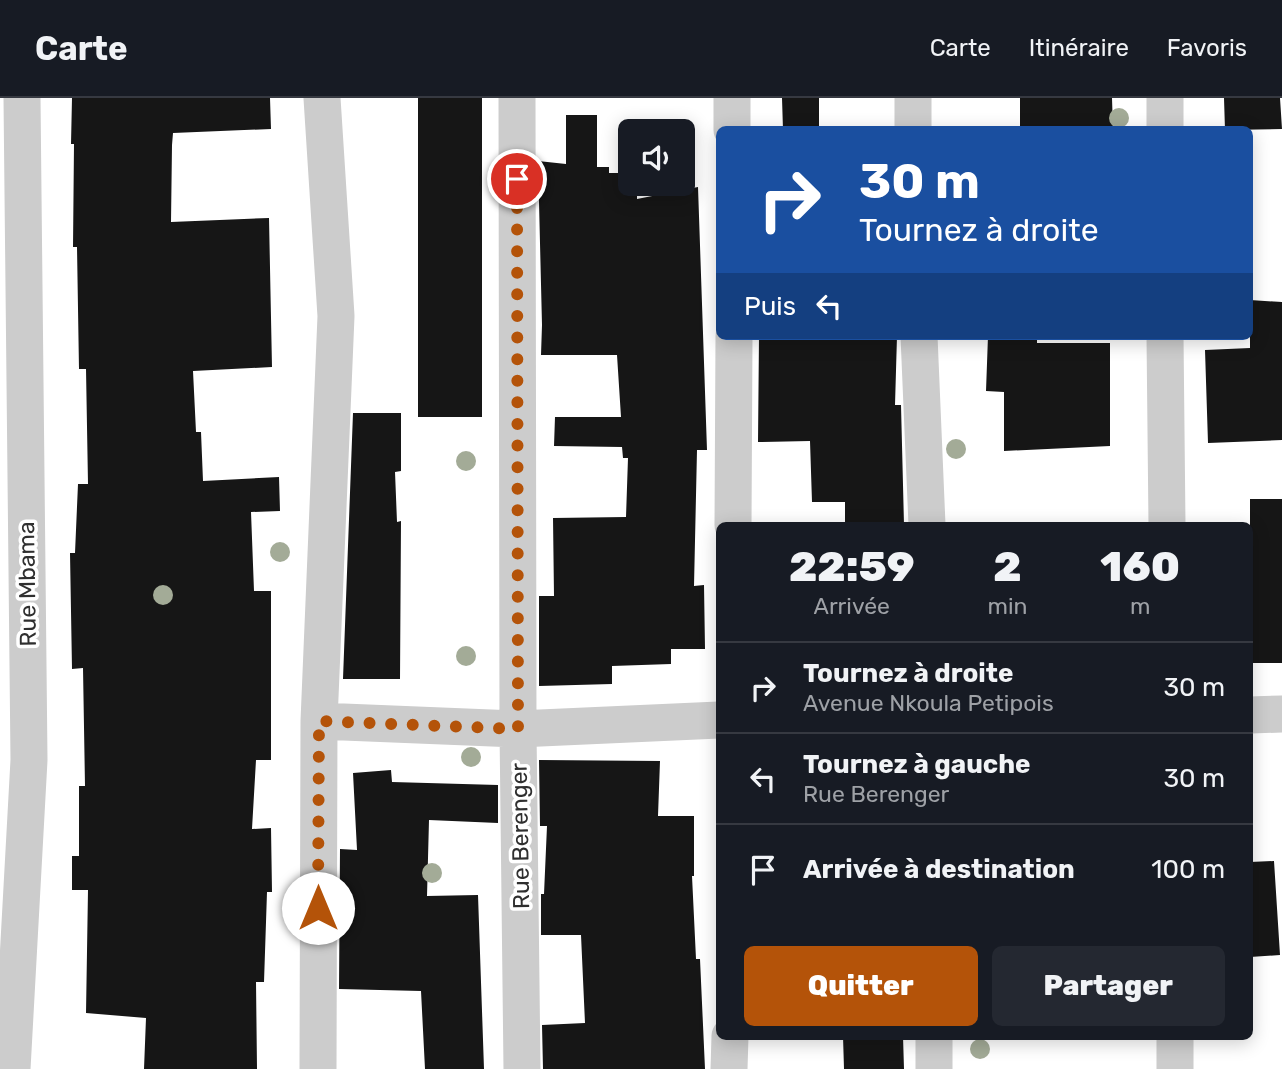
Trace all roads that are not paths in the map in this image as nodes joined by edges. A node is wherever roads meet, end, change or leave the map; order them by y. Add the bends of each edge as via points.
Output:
1 (22, 98) edge
2 (322, 98) edge
3 (517, 98) edge
4 (732, 98) edge
5 (913, 98) edge
6 (1165, 98) edge
7 (732, 126) edge
8 (914, 126) edge
9 (1165, 126) edge
10 (733, 340) edge
11 (919, 340) edge
12 (1165, 340) edge
13 (733, 522) edge
14 (927, 522) edge
15 (1167, 522) edge
16 (1282, 714) edge
17 (1253, 715) edge
18 (716, 720) edge
19 (319, 721) junction
20 (518, 729) junction
21 (730, 1040) edge
22 (934, 1040) edge
23 (1175, 1040) edge
24 (12, 1069) edge
25 (318, 1069) edge
26 (523, 1069) edge
27 (730, 1069) edge
28 (934, 1069) edge
29 (1175, 1069) edge

1 - 24 street, Rue Mbama via 29,760
2 - 19 street via 336,316
3 - 20 street, Rue Berenger
4 - 7 street
5 - 8 street
6 - 9 street
10 - 13 street
11 - 14 street
12 - 15 street
16 - 17 street
18 - 20 street
19 - 20 street
19 - 25 street
20 - 26 street, Rue Berenger
21 - 27 street
22 - 28 street
23 - 29 street

